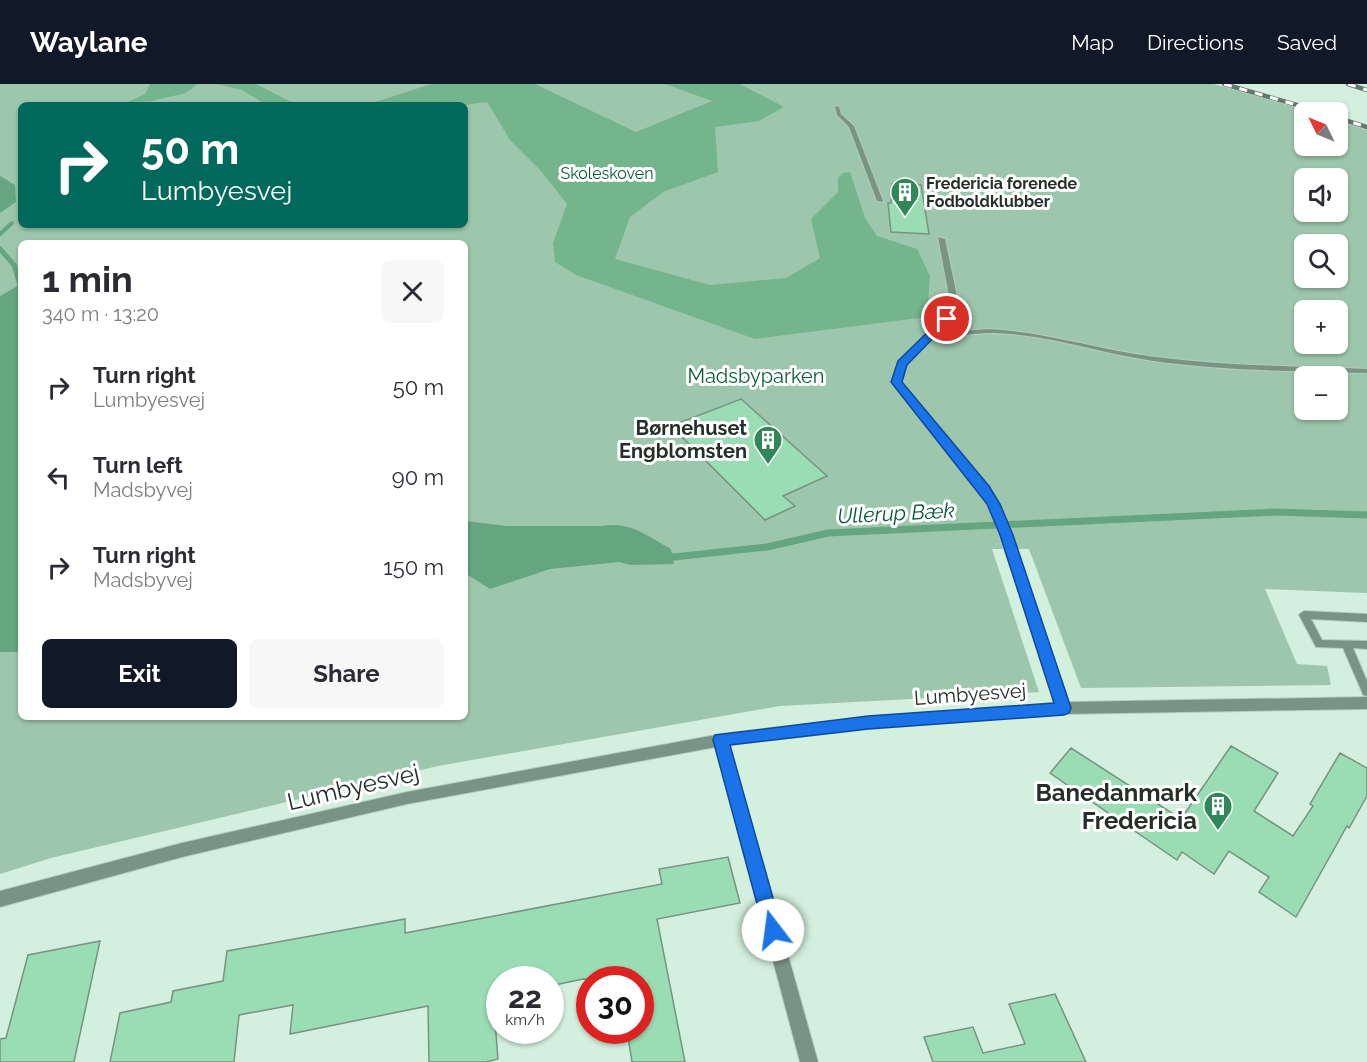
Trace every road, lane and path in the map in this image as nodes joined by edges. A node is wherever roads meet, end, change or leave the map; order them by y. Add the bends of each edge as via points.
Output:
1 (837, 107) dead end
2 (880, 201) dead end
3 (941, 239) dead end
4 (928, 339) junction
5 (1367, 371) edge
6 (1367, 618) edge
7 (1346, 644) junction
8 (1367, 645) edge
9 (1367, 692) edge
10 (1367, 703) edge
11 (1064, 708) junction
12 (721, 740) junction
13 (0, 898) edge
14 (809, 1062) edge

1 - 2 lane via 850,126
3 - 4 street via 953,296 947,319
4 - 5 lane via 955,332 1000,330 1043,335 1153,359
4 - 11 street via 902,364 897,382 993,504
6 - 7 lane via 1304,615 1319,644
7 - 8 lane
7 - 9 lane
10 - 11 street, Lumbyesvej
11 - 12 street, Lumbyesvej via 868,723
12 - 13 street, Lumbyesvej via 407,798 182,850
12 - 14 street

